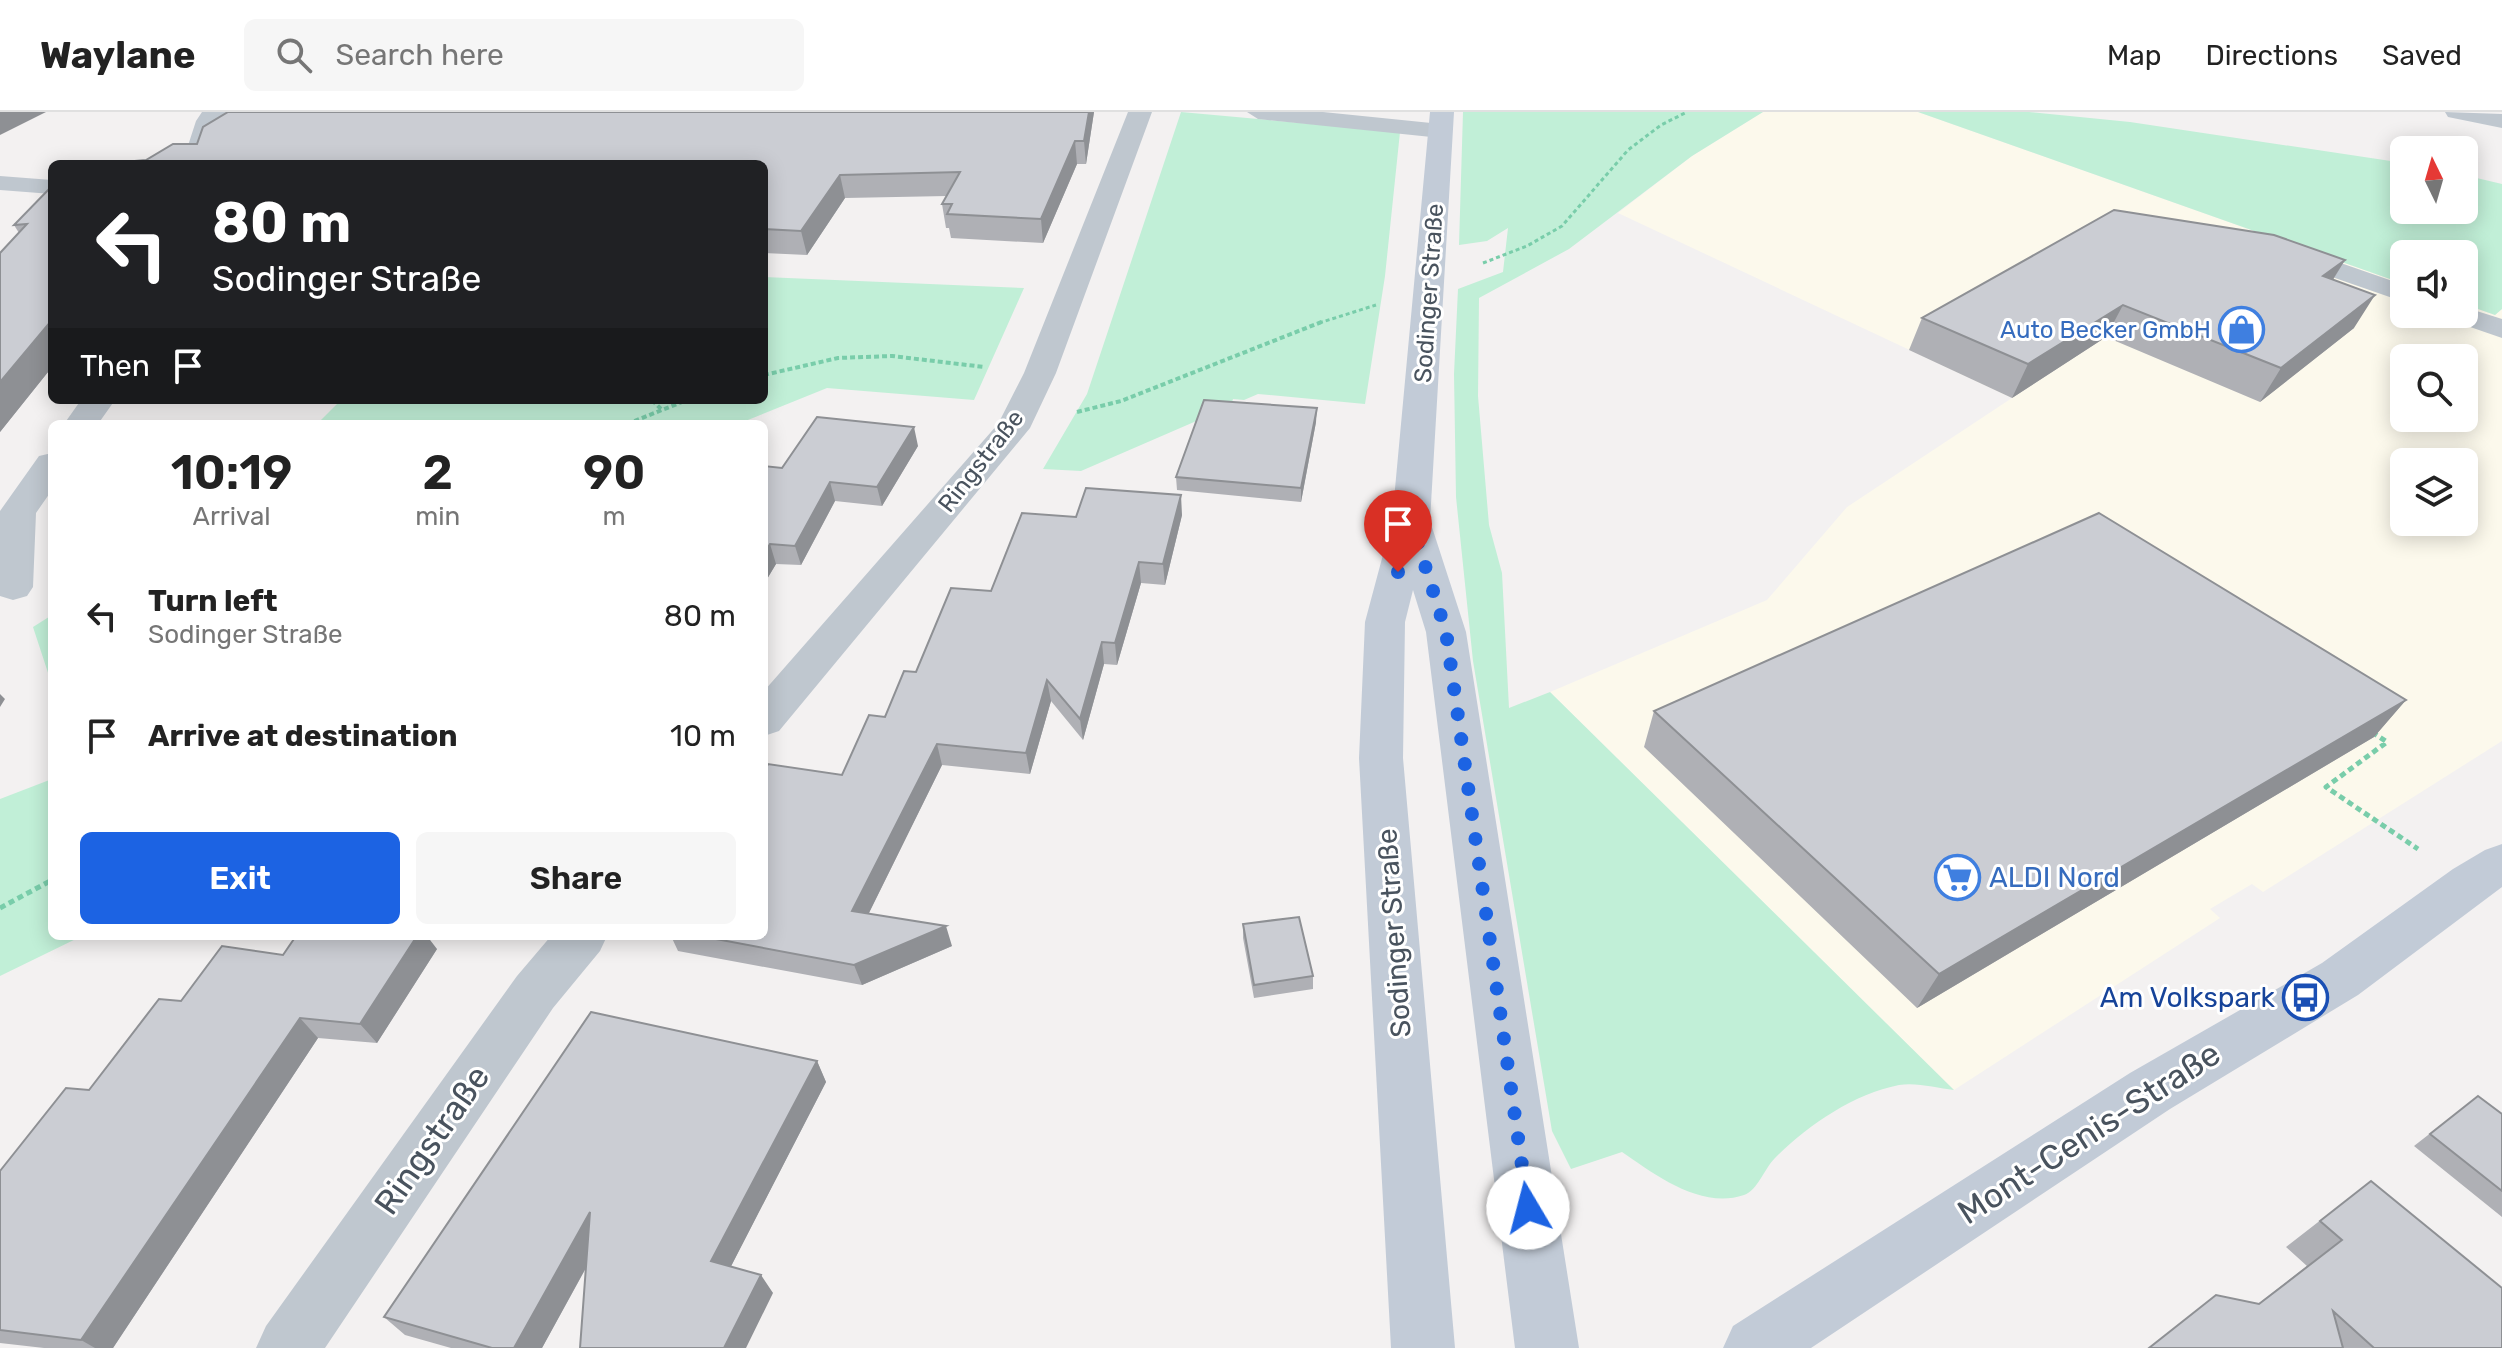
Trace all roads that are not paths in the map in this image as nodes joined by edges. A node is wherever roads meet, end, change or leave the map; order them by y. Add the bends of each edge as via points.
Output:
1 (215, 112) edge
2 (1140, 112) edge
3 (1258, 112) edge
4 (2457, 112) edge
5 (2502, 121) edge
6 (1441, 122) edge
7 (196, 160) edge
8 (0, 183) edge
9 (48, 187) edge
10 (2265, 245) edge
11 (2390, 289) edge
12 (2478, 320) edge
13 (2502, 329) edge
14 (48, 470) edge
15 (1411, 521) junction
16 (13, 587) dead end
17 (768, 715) edge
18 (2486, 873) edge
19 (579, 940) edge
20 (288, 1348) edge
21 (1423, 1348) edge
22 (1547, 1348) edge
23 (1755, 1348) edge

1 - 7 street
2 - 17 street, Ringstraße via 1040,373 1013,428
3 - 6 lane
4 - 5 street
6 - 15 main road, Sodinger Straße
8 - 9 lane
10 - 11 lane
12 - 13 lane
14 - 16 street via 17,513
15 - 21 main road, Sodinger Straße via 1385,622 1381,758
15 - 22 main road, Sodinger Straße via 1446,632
18 - 23 main road, Mont-Cenis-Straße via 2340,979 2150,1091
19 - 20 street, Ringstraße via 535,992

